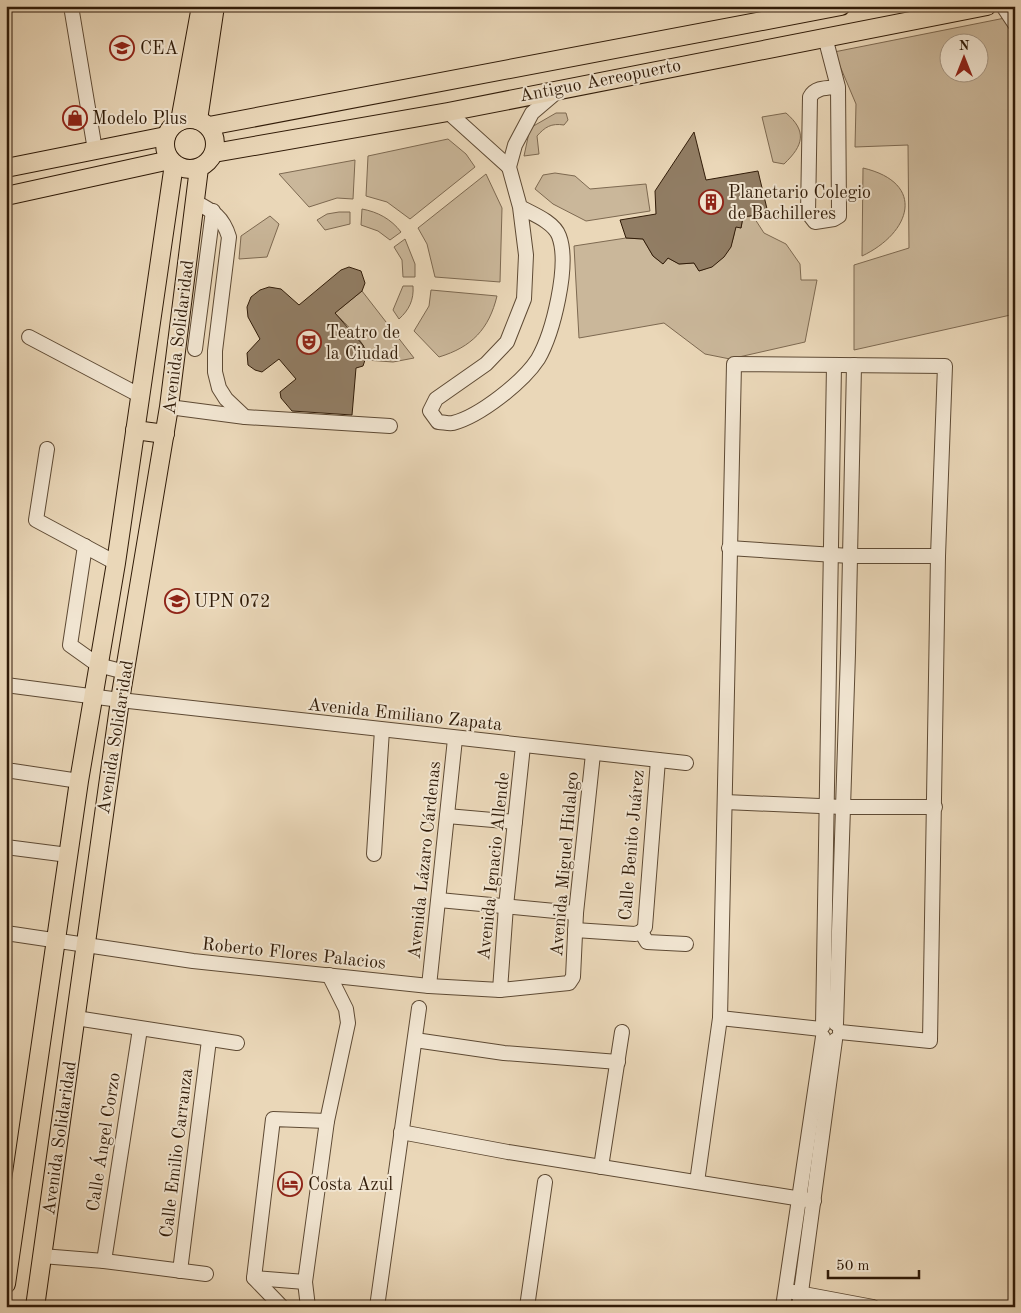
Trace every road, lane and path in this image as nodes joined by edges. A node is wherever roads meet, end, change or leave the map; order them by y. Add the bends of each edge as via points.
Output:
1 (72, 6) edge
2 (78, 6) edge
3 (201, 6) edge
4 (215, 6) edge
5 (842, 6) edge
6 (986, 6) edge
7 (1003, 6) edge
8 (795, 11) edge
9 (75, 22) junction
10 (1015, 24) edge
11 (825, 37) junction
12 (682, 38) junction
13 (687, 63) junction
14 (838, 87) junction
15 (561, 88) junction
16 (448, 112) junction
17 (180, 121) junction
18 (203, 123) junction
19 (166, 136) junction
20 (96, 150) junction
21 (214, 153) junction
22 (172, 162) junction
23 (7, 165) edge
24 (509, 167) junction
25 (199, 168) junction
26 (6, 196) edge
27 (195, 202) junction
28 (520, 207) junction
29 (213, 211) junction
30 (29, 337) dead end
31 (177, 347) junction
32 (195, 349) junction
33 (215, 351) junction
34 (834, 364) junction
35 (854, 364) junction
36 (139, 395) junction
37 (169, 407) junction
38 (245, 416) junction
39 (390, 426) dead end
40 (135, 430) junction
41 (165, 434) junction
42 (47, 449) dead end
43 (85, 546) junction
44 (729, 548) junction
45 (831, 555) junction
46 (850, 556) junction
47 (938, 556) junction
48 (116, 563) junction
49 (98, 665) junction
50 (125, 672) junction
51 (6, 685) edge
52 (93, 697) junction
53 (120, 700) junction
54 (382, 730) junction
55 (455, 739) junction
56 (524, 746) junction
57 (593, 754) junction
58 (658, 760) junction
59 (686, 763) dead end
60 (6, 770) edge
61 (79, 781) junction
62 (725, 802) junction
63 (828, 806) junction
64 (843, 807) junction
65 (935, 807) junction
66 (447, 816) junction
67 (515, 822) junction
68 (6, 847) edge
69 (374, 854) dead end
70 (68, 855) junction
71 (439, 900) junction
72 (506, 906) junction
73 (576, 913) junction
74 (575, 930) junction
75 (641, 932) junction
76 (6, 933) edge
77 (56, 939) junction
78 (86, 943) junction
79 (686, 944) dead end
80 (329, 975) junction
81 (429, 986) junction
82 (500, 990) junction
83 (419, 1008) dead end
84 (76, 1018) junction
85 (720, 1018) junction
86 (140, 1029) junction
87 (830, 1031) junction
88 (622, 1032) dead end
89 (209, 1040) junction
90 (415, 1040) junction
91 (237, 1043) dead end
92 (618, 1062) junction
93 (327, 1121) junction
94 (400, 1132) junction
95 (601, 1167) junction
96 (545, 1182) dead end
97 (697, 1182) junction
98 (799, 1197) junction
99 (12, 1200) edge
100 (814, 1200) junction
101 (42, 1256) junction
102 (104, 1261) junction
103 (180, 1271) junction
104 (206, 1274) dead end
105 (254, 1278) junction
106 (305, 1282) junction
107 (6, 1284) edge
108 (785, 1292) junction
109 (801, 1292) junction
110 (36, 1307) edge
111 (282, 1307) edge
112 (308, 1307) edge
113 (377, 1307) edge
114 (527, 1307) edge
115 (783, 1307) edge
116 (799, 1307) edge
117 (874, 1307) edge

1 - 9 street
2 - 9 street
3 - 17 main road
4 - 18 main road
5 - 8 main road, Antiguo Aereopuerto
6 - 11 main road, Antiguo Aereopuerto
7 - 10 street
8 - 12 main road, Antiguo Aereopuerto
9 - 20 street
11 - 13 main road, Antiguo Aereopuerto
11 - 14 street
12 - 13 main road
12 - 18 main road, Antiguo Aereopuerto
13 - 15 main road, Antiguo Aereopuerto
14 - 14 street via 839,216 815,222 808,213 810,97 818,90
15 - 16 main road, Antiguo Aereopuerto
15 - 24 street via 532,112 515,145
16 - 21 main road, Antiguo Aereopuerto
16 - 24 street
17 - 18 main road
17 - 19 main road
18 - 21 main road via 215,139
19 - 20 main road
19 - 22 main road via 166,152
20 - 23 main road
21 - 25 main road
22 - 25 main road via 191,169
22 - 26 main road
22 - 36 main road, Avenida Solidaridad
24 - 28 street
25 - 27 main road, Avenida Solidaridad
27 - 29 street
27 - 31 main road, Avenida Solidaridad
28 - 28 street via 526,255 524,299 507,342 486,364 436,399 430,412 438,422 452,423 476,413 517,383 538,359 562,282 559,236 548,222
29 - 32 street
29 - 33 street via 224,222 229,237
30 - 36 street
31 - 32 street
31 - 37 main road, Avenida Solidaridad
32 - 33 street
33 - 38 street via 219,388
34 - 35 street
34 - 44 street via 734,364
34 - 45 street
35 - 46 street
35 - 47 street via 945,366
36 - 40 main road, Avenida Solidaridad
37 - 38 street
37 - 41 main road, Avenida Solidaridad
38 - 39 street
40 - 41 main road
40 - 48 main road, Avenida Solidaridad
41 - 50 main road, Avenida Solidaridad
42 - 43 street via 36,520
43 - 48 street
43 - 49 street via 70,644
44 - 45 street
44 - 62 street
45 - 46 street
45 - 63 street
46 - 47 street
46 - 64 street
47 - 65 street
48 - 49 main road, Avenida Solidaridad
49 - 50 street
49 - 52 main road, Avenida Solidaridad
50 - 53 main road, Avenida Solidaridad
51 - 52 street, Avenida Emiliano Zapata
52 - 53 street, Avenida Emiliano Zapata
52 - 61 main road, Avenida Solidaridad
53 - 54 street, Avenida Emiliano Zapata
53 - 78 main road, Avenida Solidaridad
54 - 55 street, Avenida Emiliano Zapata
54 - 69 street
55 - 56 street, Avenida Emiliano Zapata
55 - 66 street, Avenida Lázaro Cárdenas
56 - 57 street, Avenida Emiliano Zapata
56 - 67 street, Avenida Ignacio Allende
57 - 58 street, Avenida Emiliano Zapata
57 - 73 street, Avenida Miguel Hidalgo
58 - 59 street, Avenida Emiliano Zapata
58 - 75 street, Calle Benito Juárez via 645,927
60 - 61 street
61 - 70 main road, Avenida Solidaridad
62 - 63 street
62 - 85 street
63 - 64 street
63 - 87 street
64 - 65 street
64 - 87 street
65 - 87 street via 930,1041
66 - 67 street
66 - 71 street, Avenida Lázaro Cárdenas
67 - 72 street, Avenida Ignacio Allende
68 - 70 street
70 - 77 main road, Avenida Solidaridad
71 - 72 street
71 - 81 street, Avenida Lázaro Cárdenas
72 - 73 street
72 - 82 street, Avenida Ignacio Allende
73 - 74 street, Avenida Miguel Hidalgo
74 - 75 street
74 - 82 street, Avenida Miguel Hidalgo via 573,977 569,983
75 - 79 street via 647,942
76 - 77 street, Roberto Flores Palacios
77 - 78 street, Roberto Flores Palacios
77 - 99 main road, Avenida Solidaridad
78 - 80 street, Roberto Flores Palacios via 193,961
78 - 84 main road, Avenida Solidaridad
80 - 81 street, Roberto Flores Palacios
80 - 93 street via 346,1009 348,1023
81 - 82 street, Roberto Flores Palacios
83 - 90 street
84 - 86 street
84 - 101 main road, Avenida Solidaridad
85 - 87 street
85 - 97 street
86 - 89 street
86 - 102 street, Calle Ángel Corzo
87 - 98 street
87 - 100 street
88 - 92 street
89 - 91 street
89 - 103 street, Calle Emilio Carranza
90 - 92 street via 504,1053
90 - 94 street
92 - 95 street
93 - 105 street via 273,1119
93 - 106 street
94 - 95 street
94 - 113 street
95 - 97 street
96 - 114 street
97 - 98 street
98 - 100 street
98 - 108 street
99 - 107 main road, Avenida Solidaridad
100 - 109 street
101 - 102 street
101 - 110 main road, Avenida Solidaridad
102 - 103 street
103 - 104 street
105 - 106 street
105 - 111 street
106 - 112 street
108 - 109 street
108 - 115 street
109 - 116 street
109 - 117 street

